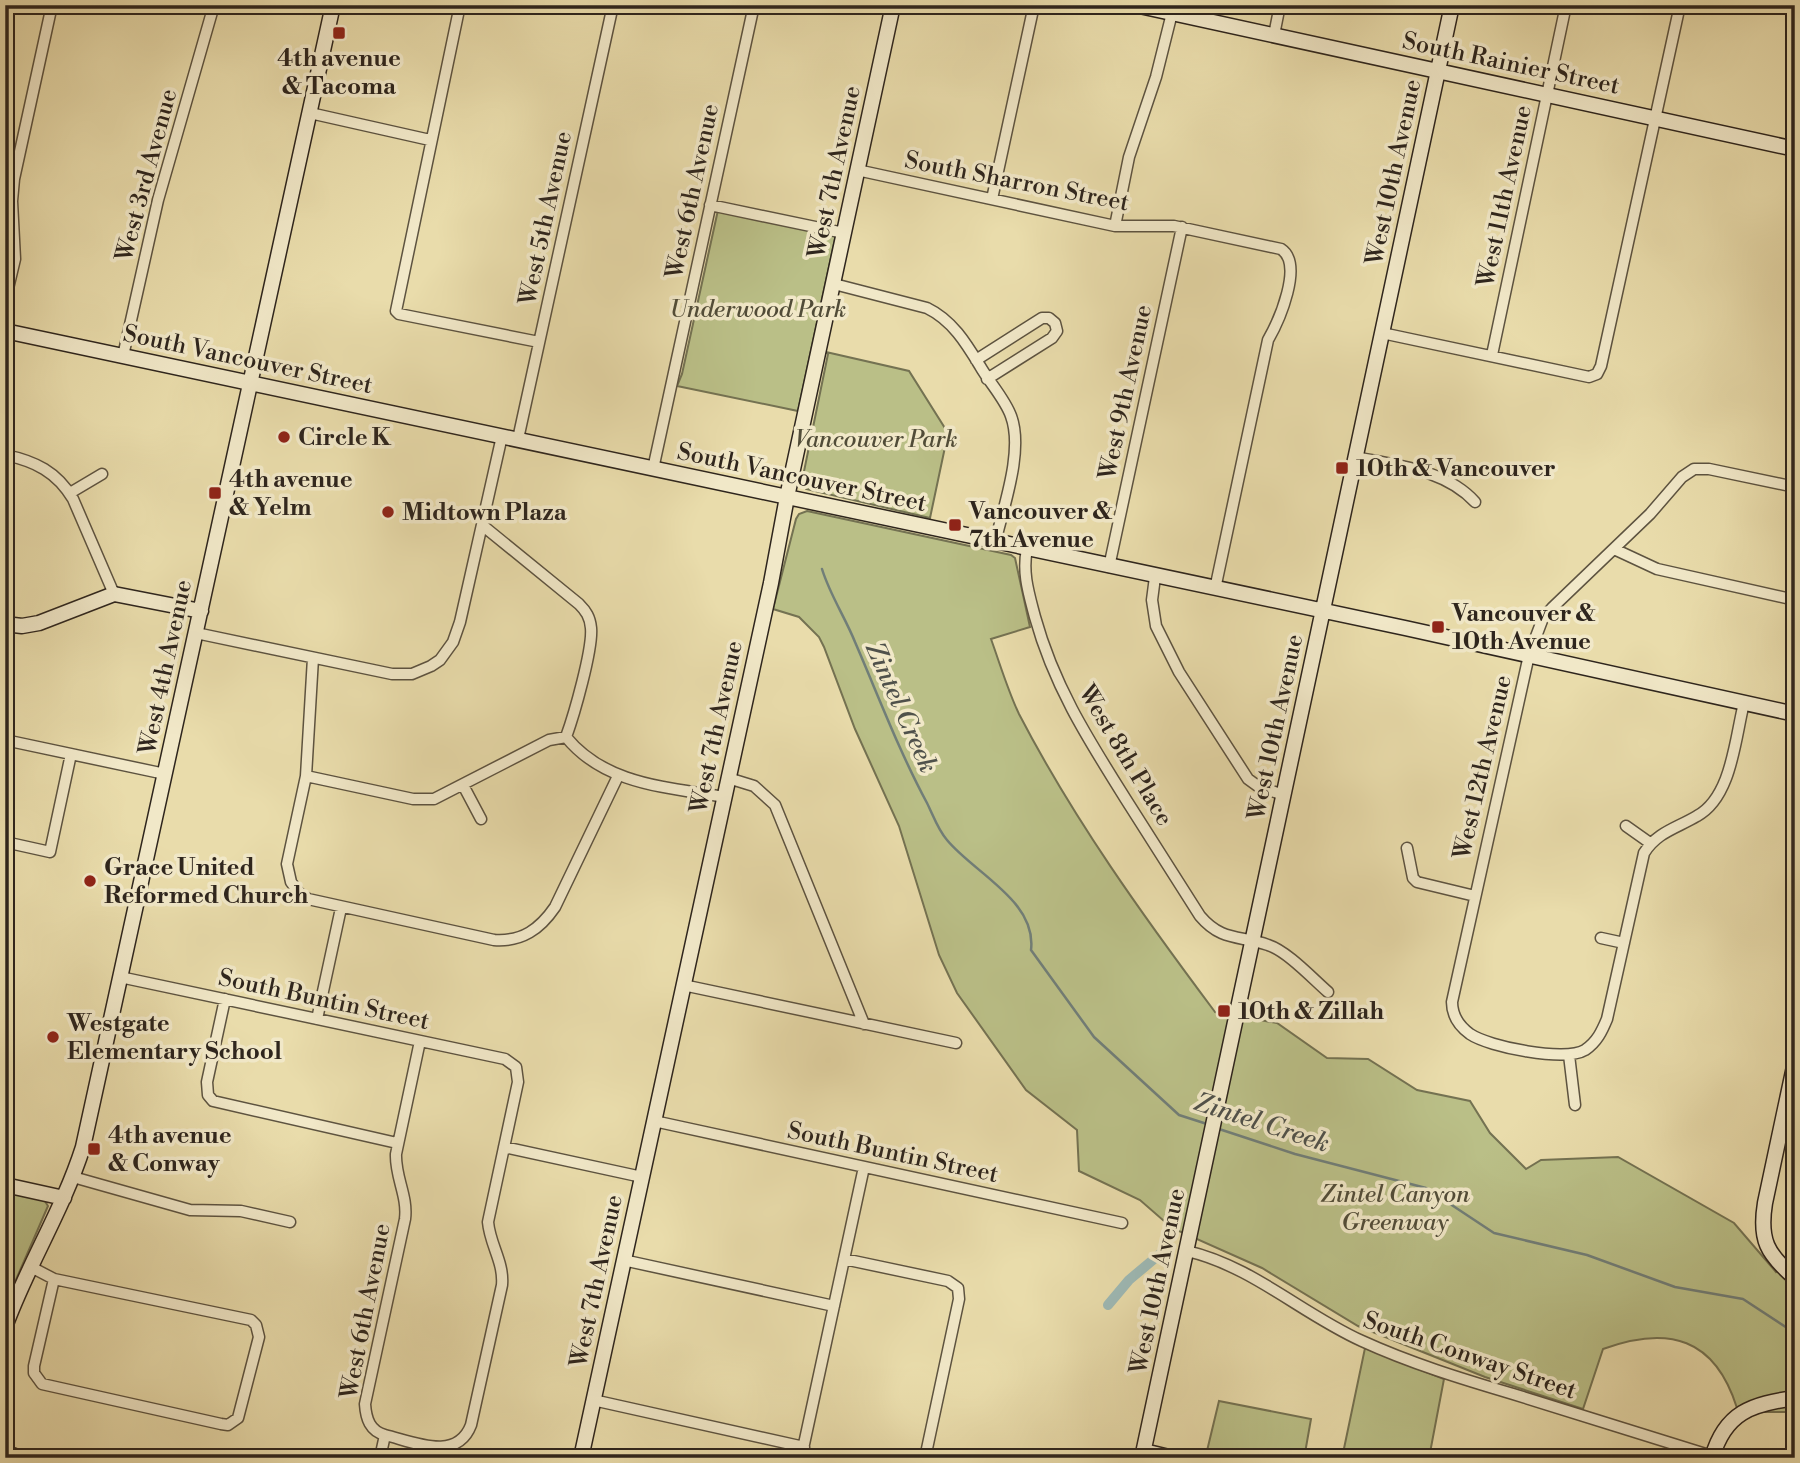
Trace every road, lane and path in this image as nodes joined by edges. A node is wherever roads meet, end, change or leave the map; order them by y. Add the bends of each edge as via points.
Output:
1 (52, 5) edge
2 (214, 5) edge
3 (333, 5) edge
4 (460, 5) edge
5 (613, 5) edge
6 (754, 5) edge
7 (893, 5) edge
8 (1034, 5) edge
9 (1135, 5) edge
10 (1280, 5) edge
11 (1452, 5) edge
12 (1566, 5) edge
13 (1680, 5) edge
14 (1172, 13) junction
15 (1274, 35) junction
16 (1438, 71) junction
17 (1548, 94) junction
18 (310, 113) junction
19 (1655, 118) junction
20 (430, 140) junction
21 (1795, 149) edge
22 (858, 170) junction
23 (992, 200) junction
24 (710, 205) junction
25 (1115, 226) junction
26 (1182, 227) junction
27 (844, 233) junction
28 (834, 284) junction
29 (5, 301) edge
30 (5, 331) edge
31 (1382, 333) junction
32 (539, 342) junction
33 (1492, 355) junction
34 (123, 356) junction
35 (976, 360) junction
36 (987, 379) junction
37 (251, 382) junction
38 (502, 436) junction
39 (518, 439) junction
40 (5, 455) edge
41 (1356, 457) junction
42 (653, 468) junction
43 (102, 474) dead end
44 (1795, 487) edge
45 (70, 493) junction
46 (787, 497) junction
47 (1475, 502) dead end
48 (482, 525) junction
49 (995, 543) junction
50 (1027, 549) junction
51 (1615, 549) junction
52 (1109, 567) junction
53 (1155, 576) junction
54 (1215, 589) junction
55 (114, 594) junction
56 (1795, 600) edge
57 (201, 611) junction
58 (1323, 611) junction
59 (5, 624) edge
60 (196, 633) junction
61 (1529, 655) junction
62 (313, 658) junction
63 (1744, 703) junction
64 (1795, 714) edge
65 (566, 737) junction
66 (5, 740) edge
67 (71, 754) junction
68 (165, 774) junction
69 (306, 776) junction
70 (618, 776) junction
71 (728, 778) junction
72 (463, 785) junction
73 (1284, 795) junction
74 (724, 797) junction
75 (481, 819) dead end
76 (1626, 826) dead end
77 (5, 842) edge
78 (1650, 843) junction
79 (1407, 848) dead end
80 (1475, 895) junction
81 (341, 908) junction
82 (1601, 938) dead end
83 (1253, 942) junction
84 (1624, 943) junction
85 (120, 977) junction
86 (683, 985) junction
87 (1328, 992) dead end
88 (225, 999) junction
89 (317, 1019) junction
90 (864, 1024) junction
91 (420, 1041) junction
92 (956, 1043) dead end
93 (1569, 1055) junction
94 (1795, 1062) edge
95 (1575, 1105) dead end
96 (654, 1121) junction
97 (397, 1143) junction
98 (504, 1147) junction
99 (864, 1167) junction
100 (73, 1177) junction
101 (642, 1177) junction
102 (5, 1185) edge
103 (64, 1198) junction
104 (290, 1222) dead end
105 (1122, 1223) dead end
106 (1187, 1251) junction
107 (844, 1259) junction
108 (623, 1260) junction
109 (31, 1267) junction
110 (1795, 1278) edge
111 (54, 1279) junction
112 (834, 1307) junction
113 (5, 1327) edge
114 (1795, 1398) edge
115 (593, 1400) junction
116 (385, 1435) junction
117 (802, 1452) edge
118 (1143, 1455) edge
119 (5, 1456) edge
120 (1712, 1457) edge
121 (13, 1458) edge
122 (380, 1458) edge
123 (581, 1458) edge
124 (925, 1458) edge
125 (1173, 1458) edge

1 - 29 street via 14,179 15,259
2 - 34 street, West 3rd Avenue via 158,200
3 - 18 street, West 4th Avenue
4 - 20 street
5 - 32 street, West 5th Avenue
6 - 24 street, West 6th Avenue
7 - 22 street, West 7th Avenue
8 - 23 street
9 - 14 street, South Rainier Street
10 - 15 street
11 - 16 street, West 10th Avenue
12 - 17 street, West 11th Avenue
13 - 19 street
14 - 15 street, South Rainier Street
14 - 25 street via 1132,145
15 - 16 street, South Rainier Street
16 - 17 street, South Rainier Street
16 - 31 street, West 10th Avenue
17 - 19 street, South Rainier Street
17 - 33 street, West 11th Avenue
18 - 20 street
18 - 37 street, West 4th Avenue
19 - 21 street, South Rainier Street
19 - 33 street via 1597,374 1589,377
20 - 32 street via 396,311
22 - 23 street, South Sharron Street
22 - 27 street, West 7th Avenue
23 - 25 street, South Sharron Street
24 - 27 street
24 - 42 street, West 6th Avenue
25 - 26 street, South Sharron Street
26 - 52 street, West 9th Avenue
26 - 54 street, South Sharron Street via 1282,249 1290,256 1292,268 1281,318 1268,340
27 - 28 street, West 7th Avenue
28 - 35 street via 938,313
28 - 46 street, West 7th Avenue
30 - 34 street, South Vancouver Street
31 - 33 street
31 - 41 street, West 10th Avenue
32 - 39 street, West 5th Avenue
34 - 37 street, South Vancouver Street
35 - 36 street
35 - 36 street via 1042,318 1055,323 1052,338
36 - 49 street via 1011,415 1014,435 1013,462
37 - 38 street, South Vancouver Street
37 - 57 street, West 4th Avenue
38 - 39 street, South Vancouver Street
38 - 48 street
39 - 42 street, South Vancouver Street
40 - 45 street via 49,471
41 - 47 street via 1450,481
41 - 58 street, West 10th Avenue
42 - 46 street, South Vancouver Street
43 - 45 street
44 - 51 street, West 12th Avenue via 1709,468 1694,469
45 - 55 street
46 - 49 street, South Vancouver Street
46 - 71 street, West 7th Avenue
48 - 62 street via 460,622 440,660 422,671 401,674
48 - 65 street via 588,615 590,647
49 - 50 street, South Vancouver Street
50 - 52 street, South Vancouver Street
50 - 83 street, West 8th Place via 1024,570 1038,628 1079,726 1200,916 1219,933
51 - 56 street via 1657,569
51 - 61 street, West 12th Avenue via 1547,614
52 - 53 street, South Vancouver Street
53 - 54 street, South Vancouver Street
53 - 73 street via 1156,626 1179,672 1248,779
54 - 58 street, South Vancouver Street
55 - 57 street
55 - 59 street via 39,622
57 - 60 street, West 4th Avenue
58 - 61 street, South Vancouver Street
58 - 73 street, West 10th Avenue
60 - 62 street
60 - 68 street, West 4th Avenue
61 - 63 street, South Vancouver Street
61 - 80 street, West 12th Avenue
62 - 69 street
63 - 64 street, South Vancouver Street
63 - 78 street via 1726,780 1717,798 1697,816
65 - 70 street
65 - 72 street via 549,740
66 - 67 street
67 - 68 street
67 - 77 street via 50,852
68 - 85 street, West 4th Avenue
69 - 72 street via 425,800
69 - 81 street via 287,864 291,882 308,899
70 - 74 street
70 - 81 street via 555,907 532,932 494,940
71 - 74 street, West 7th Avenue
71 - 90 street via 754,786 775,805
72 - 75 street
73 - 83 street, West 10th Avenue
74 - 86 street, West 7th Avenue
76 - 78 street
78 - 84 street via 1640,866
79 - 80 street via 1417,882
80 - 93 street, West 12th Avenue via 1452,1009 1463,1028 1482,1040
81 - 89 street
82 - 84 street
83 - 87 street, West 8th Place via 1279,951
83 - 106 street, West 10th Avenue
84 - 93 street via 1601,1034 1584,1050
85 - 88 street, South Buntin Street
85 - 100 street, West 4th Avenue
86 - 90 street
86 - 96 street, West 7th Avenue
88 - 89 street, South Buntin Street
88 - 97 street via 207,1082 208,1095 218,1104
89 - 91 street, South Buntin Street
90 - 92 street
91 - 97 street, West 6th Avenue
91 - 98 street, South Buntin Street via 505,1059 516,1067 518,1082
93 - 95 street
94 - 110 street via 1762,1226 1773,1257
96 - 99 street, South Buntin Street
96 - 101 street, West 7th Avenue
97 - 116 street, West 6th Avenue via 395,1163 404,1193 405,1219 365,1404 370,1424
98 - 101 street
98 - 116 street via 488,1222 502,1265 502,1284 469,1431 460,1442 441,1448
99 - 105 street, South Buntin Street
99 - 107 street
100 - 103 street, West 4th Avenue
100 - 104 street via 190,1210 241,1211
101 - 108 street, West 7th Avenue
102 - 103 street
103 - 109 street, West 4th Avenue
106 - 118 street, West 10th Avenue
106 - 120 street, South Conway Street via 1236,1267 1332,1326 1387,1352
107 - 112 street
107 - 124 street via 948,1281 958,1288
108 - 112 street
108 - 115 street, West 7th Avenue
109 - 111 street
109 - 113 street, West 4th Avenue
111 - 111 street via 245,1317 256,1325 259,1337 241,1414 235,1422 221,1424 42,1384 34,1366
112 - 117 street
114 - 120 street via 1764,1403 1738,1414 1723,1430
115 - 117 street
115 - 123 street, West 7th Avenue
116 - 122 street
118 - 125 street
119 - 121 highway

